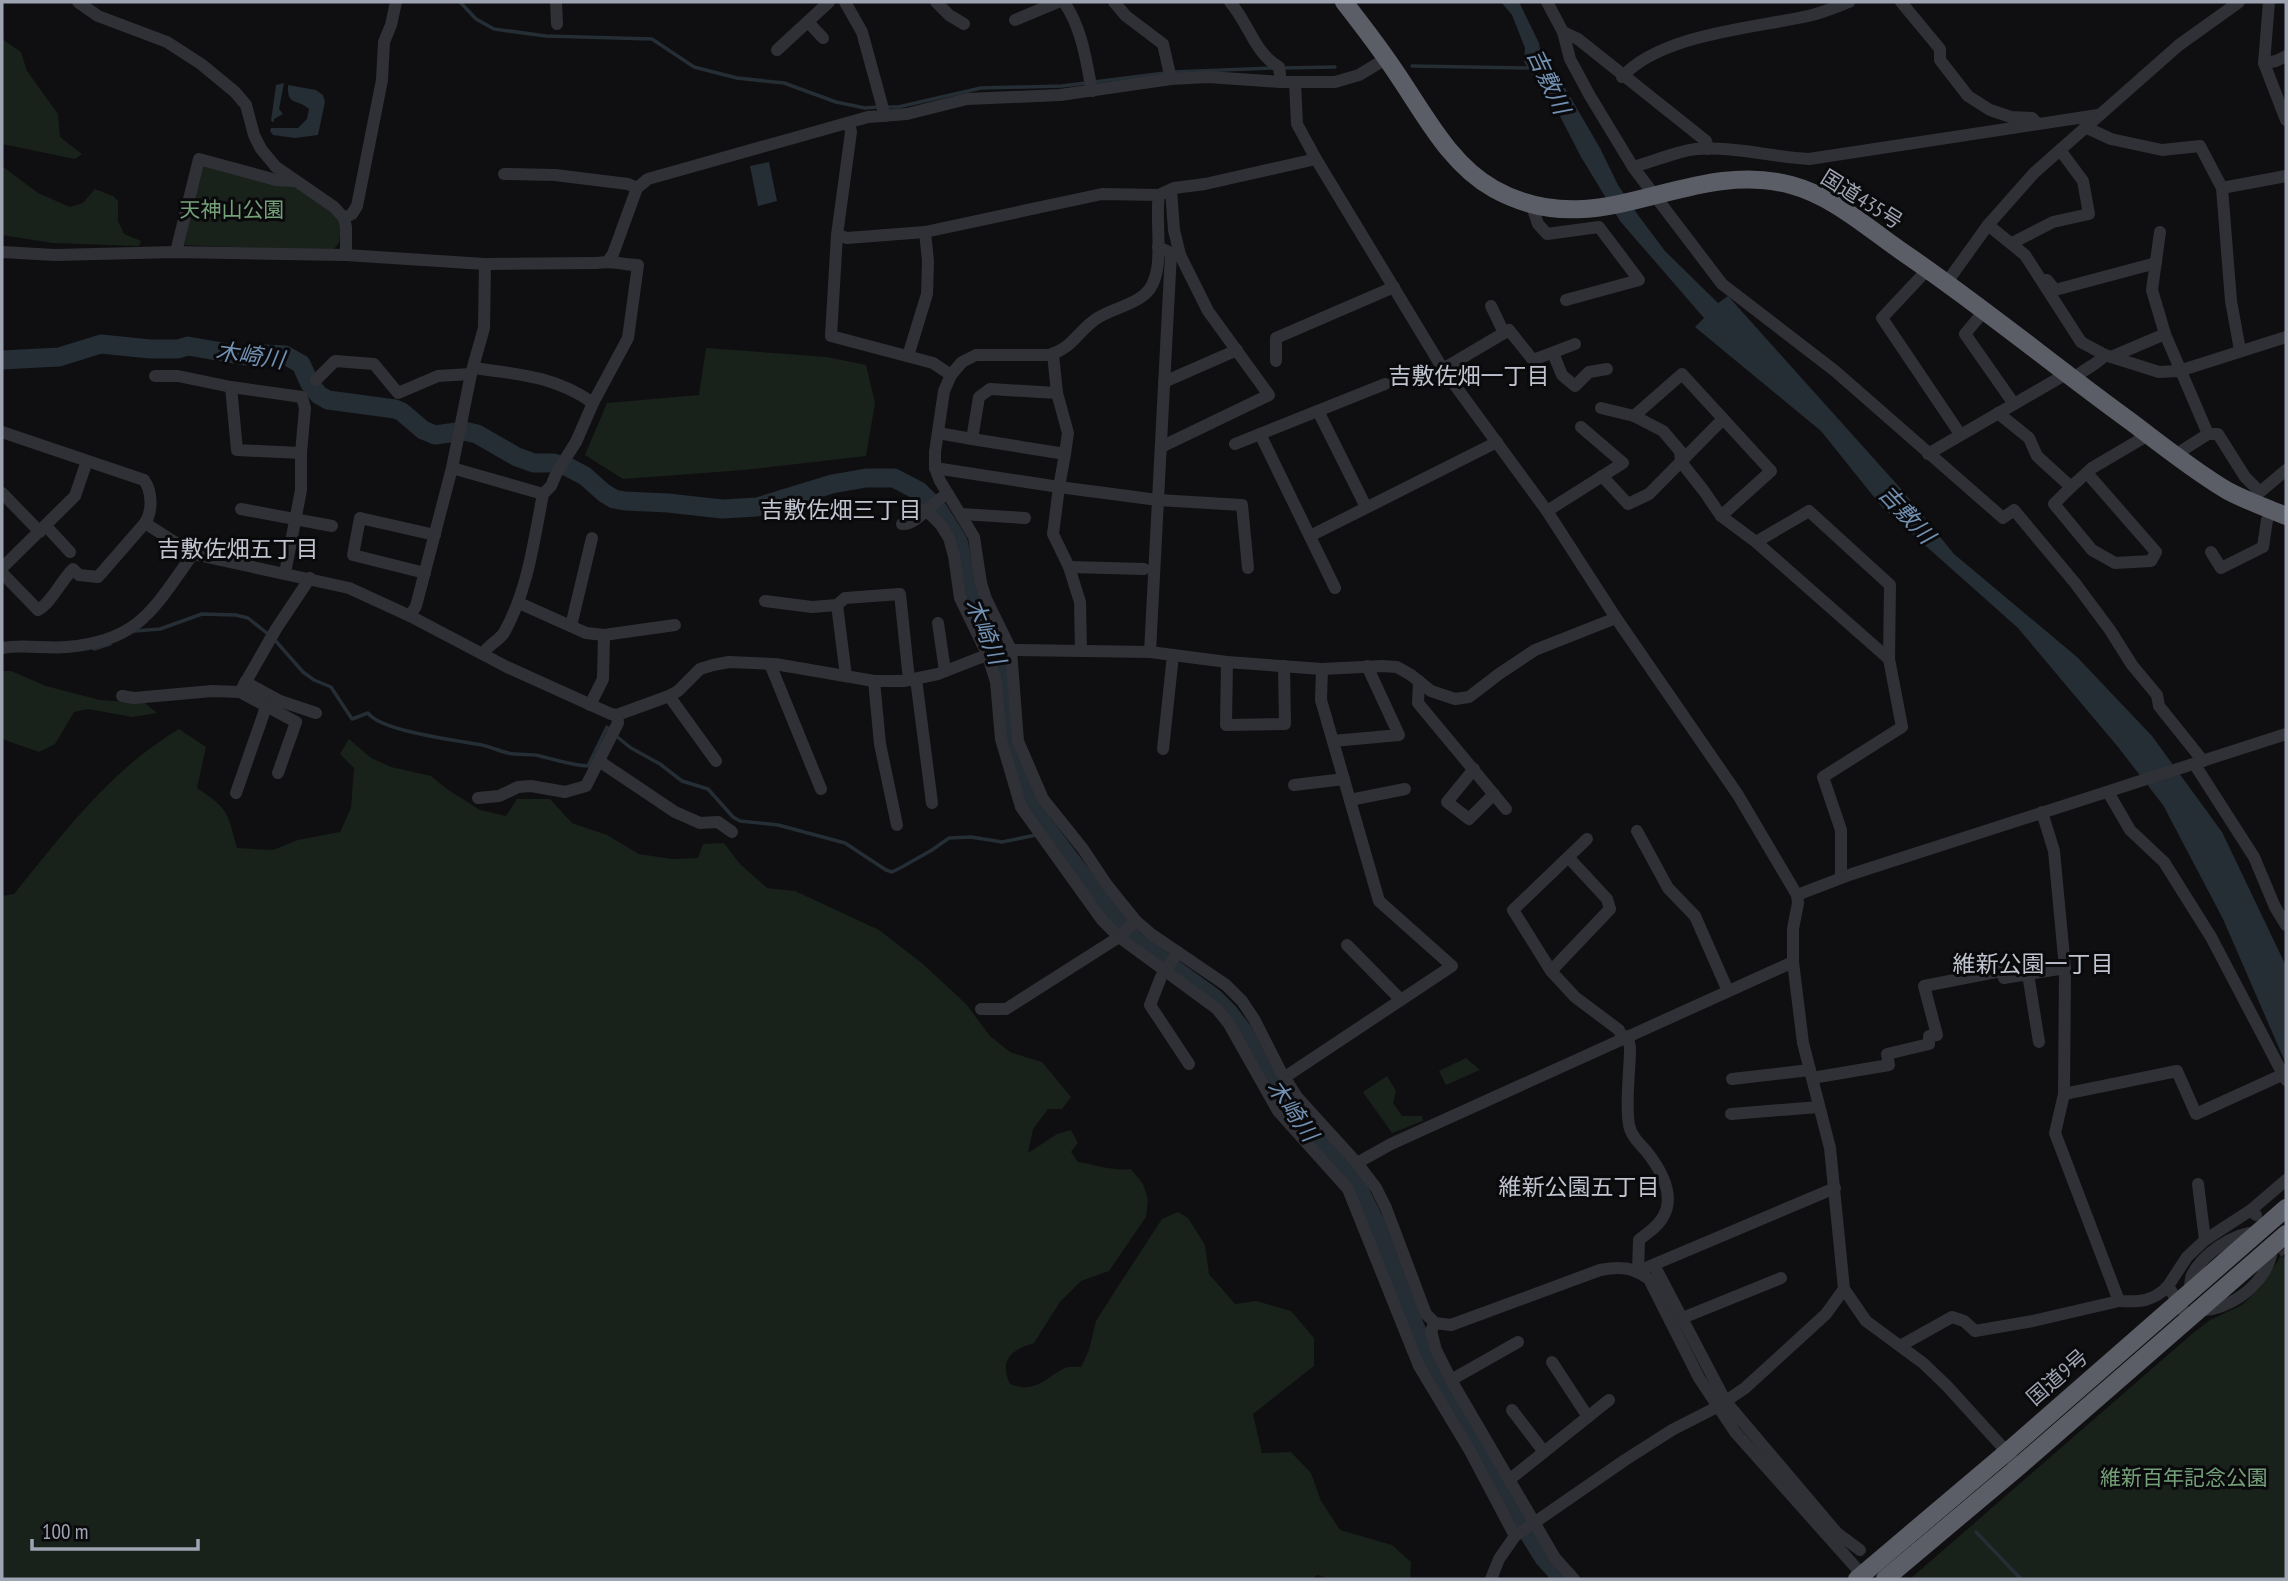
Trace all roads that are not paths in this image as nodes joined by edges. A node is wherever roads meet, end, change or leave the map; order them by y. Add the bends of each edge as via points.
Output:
1 (78, 2) edge
2 (396, 2) edge
3 (556, 2) edge
4 (829, 2) edge
5 (845, 2) edge
6 (938, 2) edge
7 (1058, 2) edge
8 (1064, 2) edge
9 (1114, 2) edge
10 (1230, 2) edge
11 (1344, 2) edge
12 (1547, 2) edge
13 (1849, 2) edge
14 (1901, 2) edge
15 (2239, 2) edge
16 (2269, 2) edge
17 (1015, 20) dead end
18 (808, 22) junction
19 (557, 24) dead end
20 (964, 24) dead end
21 (1563, 32) junction
22 (823, 38) dead end
23 (777, 50) dead end
24 (2286, 56) edge
25 (1387, 58) junction
26 (2264, 63) junction
27 (1622, 77) junction
28 (1171, 79) junction
29 (1282, 82) junction
30 (1295, 82) junction
31 (1092, 91) junction
32 (2098, 115) junction
33 (885, 116) junction
34 (2286, 120) edge
35 (849, 123) junction
36 (2039, 124) junction
37 (2085, 127) junction
38 (1709, 149) junction
39 (2060, 150) junction
40 (1316, 159) junction
41 (1633, 167) junction
42 (504, 174) dead end
43 (2286, 176) edge
44 (295, 181) junction
45 (637, 188) junction
46 (2222, 188) junction
47 (1165, 193) junction
48 (1652, 197) junction
49 (1531, 203) junction
50 (344, 218) junction
51 (1988, 225) junction
52 (925, 232) junction
53 (2161, 232) dead end
54 (836, 235) junction
55 (2012, 243) junction
56 (1158, 247) junction
57 (2, 252) edge
58 (176, 252) junction
59 (1176, 254) junction
60 (346, 255) junction
61 (608, 261) junction
62 (2156, 263) junction
63 (485, 264) junction
64 (1928, 269) junction
65 (1947, 282) junction
66 (1394, 287) junction
67 (2054, 289) dead end
68 (1566, 300) dead end
69 (1491, 306) dead end
70 (1984, 311) junction
71 (1504, 333) junction
72 (2165, 334) junction
73 (2286, 337) edge
74 (1575, 344) dead end
75 (1237, 350) junction
76 (2240, 350) junction
77 (1553, 353) junction
78 (1053, 354) junction
79 (908, 356) junction
80 (2108, 356) junction
81 (1276, 361) dead end
82 (1443, 369) junction
83 (1607, 369) dead end
84 (2179, 370) junction
85 (472, 371) junction
86 (951, 375) junction
87 (155, 376) dead end
88 (2069, 377) junction
89 (316, 380) dead end
90 (1164, 382) junction
91 (1385, 383) dead end
92 (231, 387) junction
93 (1056, 393) junction
94 (593, 402) junction
95 (2014, 404) junction
96 (1601, 408) dead end
97 (1318, 411) junction
98 (1998, 413) junction
99 (1634, 416) junction
100 (1723, 419) junction
101 (1581, 427) dead end
102 (2, 432) edge
103 (937, 433) junction
104 (1260, 434) junction
105 (1961, 434) junction
106 (2208, 434) junction
107 (2148, 435) junction
108 (972, 439) junction
109 (1497, 442) junction
110 (1235, 444) dead end
111 (1161, 447) junction
112 (301, 453) junction
113 (1065, 454) junction
114 (1928, 454) junction
115 (2175, 454) junction
116 (86, 461) junction
117 (1681, 462) junction
118 (452, 468) junction
119 (935, 468) junction
120 (2286, 470) edge
121 (2087, 473) junction
122 (1602, 476) junction
123 (2071, 486) junction
124 (1059, 487) junction
125 (2, 493) edge
126 (544, 494) junction
127 (948, 495) junction
128 (1158, 500) junction
129 (1366, 508) junction
130 (241, 509) dead end
131 (925, 509) junction
132 (1547, 511) junction
133 (2279, 513) edge
134 (961, 514) junction
135 (1721, 516) junction
136 (1025, 518) dead end
137 (295, 519) junction
138 (145, 523) junction
139 (902, 524) dead end
140 (332, 526) dead end
141 (43, 529) junction
142 (435, 535) junction
143 (1310, 536) junction
144 (592, 538) dead end
145 (1756, 542) junction
146 (70, 552) dead end
147 (2211, 552) dead end
148 (193, 554) junction
149 (1069, 567) junction
150 (1248, 568) dead end
151 (1144, 569) dead end
152 (2, 571) edge
153 (285, 573) junction
154 (425, 573) junction
155 (310, 578) junction
156 (1335, 587) dead end
157 (765, 601) dead end
158 (519, 603) junction
159 (837, 605) junction
160 (410, 616) junction
161 (1616, 618) junction
162 (938, 623) dead end
163 (675, 625) dead end
164 (571, 626) junction
165 (604, 635) junction
166 (2, 648) edge
167 (1011, 650) junction
168 (1081, 651) junction
169 (1150, 652) junction
170 (483, 654) junction
171 (1173, 655) junction
172 (988, 656) junction
173 (1889, 659) junction
174 (1227, 662) junction
175 (770, 664) junction
176 (1284, 666) junction
177 (1367, 666) junction
178 (1322, 669) junction
179 (945, 671) junction
180 (846, 676) junction
181 (913, 679) junction
182 (874, 681) junction
183 (1419, 681) junction
184 (242, 687) junction
185 (122, 696) dead end
186 (669, 696) junction
187 (590, 705) junction
188 (266, 707) junction
189 (316, 713) dead end
190 (617, 715) junction
191 (2286, 734) edge
192 (1333, 741) junction
193 (1163, 749) dead end
194 (598, 761) junction
195 (716, 761) dead end
196 (2195, 764) junction
197 (1474, 769) junction
198 (278, 773) dead end
199 (1344, 779) junction
200 (1294, 785) dead end
201 (1037, 788) junction
202 (821, 789) dead end
203 (1405, 789) dead end
204 (2108, 792) junction
205 (236, 793) dead end
206 (1017, 794) junction
207 (1494, 794) junction
208 (478, 798) dead end
209 (1350, 800) junction
210 (932, 803) dead end
211 (1506, 809) dead end
212 (2042, 812) junction
213 (897, 825) dead end
214 (1637, 831) dead end
215 (732, 832) dead end
216 (1587, 839) dead end
217 (1083, 849) junction
218 (1569, 858) junction
219 (1063, 863) junction
220 (1841, 878) junction
221 (1797, 895) junction
222 (1136, 921) junction
223 (2286, 925) edge
224 (1119, 937) junction
225 (1346, 945) dead end
226 (1178, 953) junction
227 (1793, 962) junction
228 (2065, 968) junction
229 (1551, 971) junction
230 (1166, 973) junction
231 (2028, 974) junction
232 (1728, 991) junction
233 (1401, 1000) junction
234 (981, 1009) dead end
235 (1625, 1037) junction
236 (2039, 1042) dead end
237 (1189, 1064) dead end
238 (1811, 1074) junction
239 (1284, 1077) junction
240 (2285, 1077) edge
241 (1732, 1079) dead end
242 (2064, 1094) junction
243 (1819, 1107) junction
244 (1731, 1114) dead end
245 (1357, 1163) junction
246 (2286, 1180) edge
247 (2199, 1184) dead end
248 (1835, 1188) junction
249 (2286, 1208) edge
250 (2256, 1219) junction
251 (2286, 1234) edge
252 (2205, 1240) junction
253 (1654, 1265) junction
254 (1639, 1272) junction
255 (1781, 1278) dead end
256 (2168, 1286) junction
257 (1844, 1289) junction
258 (2183, 1297) junction
259 (2119, 1301) junction
260 (2192, 1314) junction
261 (1676, 1321) junction
262 (1435, 1323) junction
263 (1518, 1342) dead end
264 (1900, 1346) junction
265 (1552, 1362) dead end
266 (1451, 1380) junction
267 (1609, 1400) dead end
268 (1722, 1405) junction
269 (1512, 1410) dead end
270 (1588, 1417) junction
271 (1544, 1452) junction
272 (2007, 1452) junction
273 (2017, 1468) junction
274 (1510, 1480) junction
275 (1536, 1522) junction
276 (1515, 1536) junction
277 (1860, 1550) dead end
278 (1861, 1578) edge
279 (1491, 1579) edge
280 (1574, 1579) edge
281 (1885, 1579) edge

1 - 44 street via 98,16 167,42 235,92 246,105 261,149
2 - 50 street via 384,41 382,80 357,206
3 - 19 street
4 - 18 street
5 - 33 street via 862,32
6 - 20 street
7 - 17 street
8 - 31 street via 1083,40
9 - 28 street via 1163,44
10 - 29 street via 1266,60 1279,67
11 - 25 highway, 国道435号
12 - 21 street
13 - 27 street via 1812,15 1698,37 1633,65
14 - 36 street via 1940,50 1940,60 1968,96 1990,110 2032,118
15 - 32 street via 2179,45
16 - 26 street
18 - 22 street
18 - 23 street
21 - 27 street via 1578,39
21 - 41 street via 1575,68
24 - 26 street
25 - 30 street via 1348,80
25 - 49 highway, 国道435号 via 1452,155 1479,180
26 - 34 street
27 - 38 street via 1706,141
28 - 29 street
28 - 31 street
29 - 30 street
30 - 40 street via 1297,124
31 - 33 street via 967,99
32 - 36 street
32 - 37 street
33 - 35 street
35 - 45 street via 648,179
35 - 54 street
36 - 38 street via 1809,159
37 - 39 street
37 - 46 street via 2111,139 2162,150 2200,146
38 - 41 street via 1693,149
39 - 51 street
39 - 55 street via 2083,181 2090,214 2053,222
40 - 47 street
40 - 66 street
41 - 48 street
42 - 45 street via 555,175
43 - 46 street
44 - 50 street
44 - 58 street via 199,159
45 - 61 street
46 - 76 street via 2231,301
47 - 52 street via 1102,194
47 - 56 street via 1157,207
47 - 59 street
48 - 49 highway, 国道435号 via 1586,210
48 - 64 highway, 国道435号 via 1731,179 1793,186 1834,205
48 - 114 street via 1722,284 1835,371
49 - 68 street via 1547,234 1598,227 1639,279
50 - 60 street
51 - 55 street
51 - 65 street
52 - 54 street
52 - 79 street via 927,294
53 - 62 street
54 - 79 street via 831,336
55 - 80 street via 2025,255 2081,342
56 - 59 street
56 - 78 street via 1156,279 1144,296 1100,316 1069,346
57 - 58 street
58 - 60 street
59 - 75 street via 1208,311
59 - 90 street
60 - 63 street
61 - 63 street
61 - 94 street via 638,265 628,338
62 - 67 street
62 - 72 street via 2152,290
63 - 85 street via 484,328
64 - 65 highway, 国道435号
64 - 105 street via 1882,318
65 - 70 highway, 国道435号
66 - 81 street via 1276,338
66 - 82 street
69 - 71 street
70 - 88 highway, 国道435号
70 - 95 street via 1965,334
71 - 77 street via 1510,330 1533,360
71 - 82 street
72 - 80 street
72 - 84 street
73 - 76 street
74 - 77 street
75 - 90 street
75 - 111 street via 1269,395
76 - 84 street
77 - 83 street via 1562,375 1575,386 1589,372
78 - 86 street via 976,355
78 - 93 street
79 - 86 street via 933,363
80 - 84 street via 2159,372
80 - 88 street
82 - 109 street
84 - 106 street
85 - 89 street via 438,376 398,393 374,364 335,361
85 - 94 street via 532,376 572,388
85 - 118 street
86 - 103 street
87 - 92 street
88 - 95 street
88 - 107 highway, 国道435号
90 - 111 street
91 - 97 street
92 - 112 street via 237,450
92 - 112 street via 302,397
93 - 108 street via 990,389 979,397
93 - 113 street via 1068,433
94 - 126 street via 576,442
95 - 98 street
96 - 99 street
97 - 104 street
97 - 129 street
98 - 105 street
98 - 123 street via 2029,438 2038,456
99 - 100 street via 1682,374
99 - 117 street via 1663,431 1680,451
100 - 117 street
100 - 135 street via 1771,471
101 - 122 street via 1623,463
102 - 116 street
103 - 108 street
103 - 119 street
104 - 110 street
104 - 143 street
105 - 114 street
106 - 115 street
106 - 120 street via 2218,434 2260,492
107 - 115 highway, 国道435号
107 - 121 street
108 - 113 street
109 - 129 street
109 - 132 street
111 - 128 street
112 - 137 street
113 - 124 street
114 - 196 street via 2003,518 2014,510 2075,583 2157,695 2159,706
115 - 133 highway, 国道435号 via 2228,490
116 - 138 street via 144,480 150,489
116 - 141 street via 75,496
117 - 122 street via 1649,494 1629,504
117 - 135 street
118 - 126 street
118 - 142 street
119 - 124 street
119 - 127 street
121 - 123 street
121 - 123 street via 2156,552 2151,561 2115,564 2092,550 2054,503
122 - 132 street
124 - 128 street
124 - 149 street via 1053,534
125 - 141 street
126 - 158 street
127 - 131 street
127 - 134 street
128 - 150 street via 1242,505
128 - 169 street
129 - 143 street
130 - 137 street
131 - 139 street via 916,520
131 - 172 street via 949,538 960,597
132 - 161 street
133 - 147 street via 2267,520 2263,547 2221,568
134 - 136 street
134 - 167 street via 974,537 986,599
135 - 145 street
137 - 140 street
137 - 153 street
138 - 148 street
138 - 152 street via 98,577 79,575 73,569 38,610
141 - 146 street
141 - 152 street
142 - 154 street
142 - 154 street via 360,518 353,555
143 - 156 street
144 - 164 street
145 - 173 street
145 - 173 street via 1810,511 1890,585
148 - 153 street
148 - 166 street via 148,616 125,631 100,642 68,647
149 - 151 street
149 - 168 street via 1080,602
153 - 155 street
154 - 160 street
155 - 160 street via 349,588
155 - 184 street
157 - 159 street
158 - 164 street
158 - 170 street via 503,635
159 - 180 street
159 - 181 street via 845,597 900,594
160 - 170 street
161 - 183 street via 1535,650 1469,697 1443,697
161 - 221 street via 1738,795
162 - 179 street
163 - 165 street
164 - 165 street
165 - 187 street via 603,678
167 - 168 street
167 - 172 street
167 - 201 street via 1018,741
168 - 169 street
169 - 171 street
170 - 187 street
171 - 174 street
171 - 193 street
172 - 179 street
172 - 206 street via 996,682 1001,739
173 - 220 street via 1902,727 1823,777 1841,830
174 - 176 street
174 - 176 street via 1226,725 1285,724
175 - 180 street
175 - 186 street via 729,662 700,669
175 - 202 street
176 - 178 street
177 - 178 street
177 - 183 street via 1397,667
177 - 192 street via 1399,734
178 - 192 street via 1321,700
179 - 181 street
180 - 182 street
181 - 182 street
181 - 210 street
182 - 213 street via 880,744
183 - 197 street via 1418,703
184 - 185 street
184 - 188 street
184 - 189 street
186 - 190 street
186 - 195 street
187 - 190 street
188 - 198 street via 296,722
188 - 205 street
190 - 194 street via 618,723
191 - 196 street
192 - 199 street
194 - 208 street via 586,786 565,792 518,787 499,796
194 - 215 street via 675,812 699,823 718,822
196 - 204 street
196 - 223 street via 2254,857
197 - 207 street
197 - 207 street via 1447,802 1469,819
199 - 200 street
199 - 209 street
201 - 206 street
201 - 217 street
203 - 209 street
204 - 212 street
204 - 240 street via 2130,830 2164,862 2211,937
206 - 219 street via 1034,827
207 - 211 street
209 - 233 street via 1379,901 1452,966
212 - 220 street
212 - 228 street via 2054,851
214 - 232 street via 1668,888 1695,916
216 - 218 street
217 - 219 street
217 - 222 street
218 - 229 street via 1513,910
218 - 229 street via 1607,899 1610,909
219 - 224 street
220 - 221 street
221 - 227 street
222 - 224 street
222 - 226 street
224 - 230 street
224 - 234 street via 1006,1009
225 - 233 street
226 - 230 street
226 - 239 street via 1226,985 1241,1002
227 - 232 street
227 - 238 street via 1802,1042
228 - 231 street
228 - 242 street
229 - 235 street
230 - 237 street via 1150,1005
230 - 276 street via 1217,1009 1278,1111 1348,1189 1419,1366
231 - 236 street
231 - 238 street via 2004,978 2001,971 1924,986 1937,1035 1929,1036 1929,1044 1887,1054 1889,1065
232 - 235 street
233 - 239 street
235 - 245 street
235 - 254 street via 1630,1048 1629,1126 1654,1161 1668,1194 1663,1217 1639,1240
238 - 241 street
238 - 243 street
239 - 245 street
240 - 242 street via 2196,1114 2177,1071
242 - 259 street via 2054,1133
243 - 244 street
243 - 248 street
245 - 262 street via 1386,1208 1426,1314
246 - 250 street
247 - 252 street
248 - 253 street
248 - 257 street
249 - 250 highway, 国道9号
250 - 252 street
250 - 258 highway, 国道9号
251 - 260 highway, 国道9号
252 - 256 street via 2187,1256
253 - 254 street
253 - 261 street
254 - 261 street via 1649,1279
254 - 262 street via 1614,1267 1600,1270 1451,1325
255 - 261 street
256 - 258 street
256 - 259 street via 2142,1302
257 - 264 street via 1866,1321
257 - 268 street via 1799,1340
258 - 260 street
258 - 272 highway, 国道9号
259 - 264 street via 1975,1331 1952,1317
260 - 273 highway, 国道9号
261 - 268 street via 1699,1378
262 - 266 street via 1431,1331 1436,1350
263 - 266 street
264 - 272 street via 1945,1384
265 - 270 street
266 - 274 street
267 - 270 street
268 - 275 street via 1660,1437
268 - 277 street via 1837,1533
268 - 278 street via 1735,1432
269 - 271 street
270 - 271 street
271 - 274 street
272 - 273 street
272 - 278 highway, 国道9号
273 - 281 highway, 国道9号
274 - 275 street
275 - 276 street
275 - 280 street via 1555,1558
276 - 279 street

